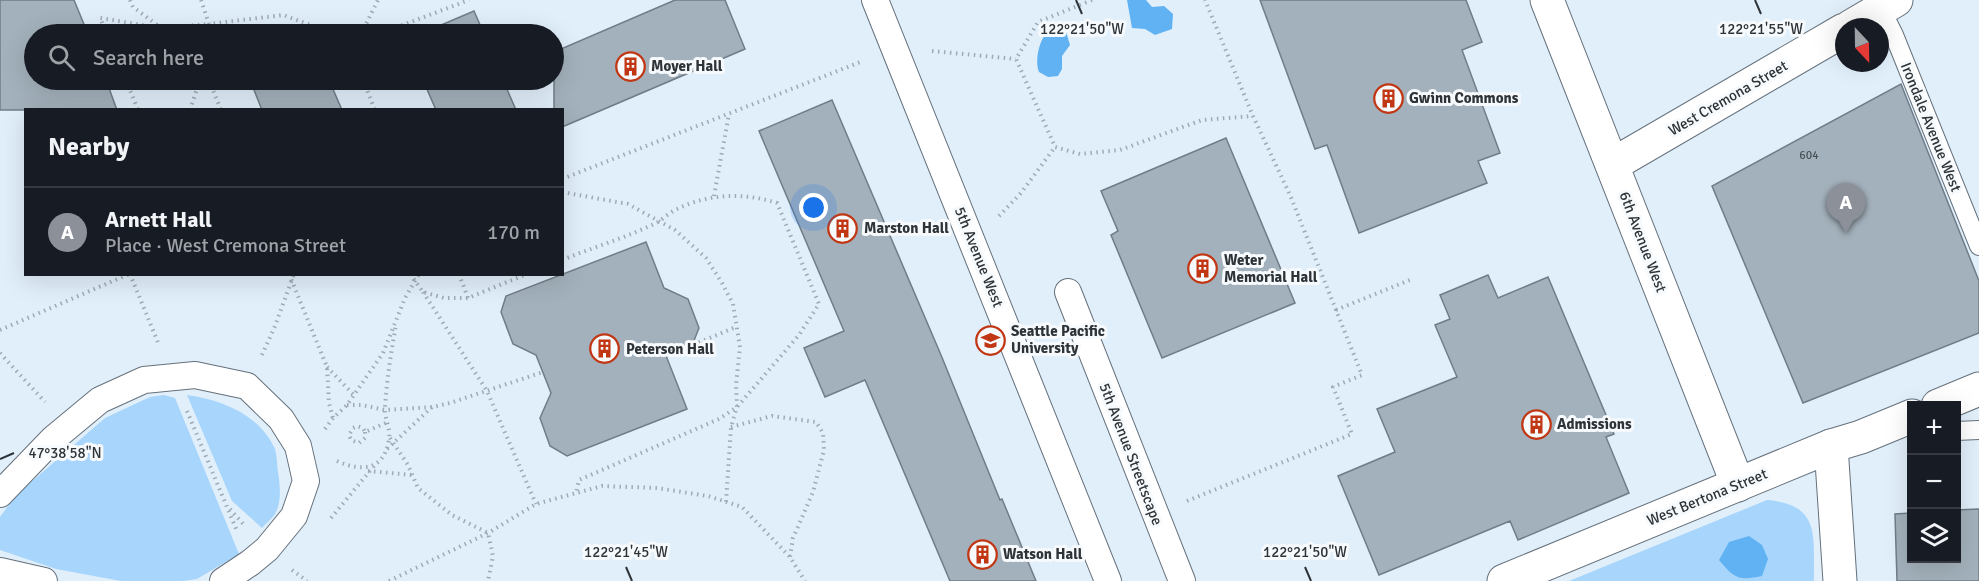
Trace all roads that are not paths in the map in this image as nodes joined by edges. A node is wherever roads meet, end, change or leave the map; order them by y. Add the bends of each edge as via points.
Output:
1 (875, 0) edge
2 (1547, 0) edge
3 (1889, 4) edge
4 (1865, 18) edge
5 (1835, 35) edge
6 (1612, 165) junction
7 (1979, 246) edge
8 (1068, 292) dead end
9 (1979, 389) edge
10 (1948, 401) edge
11 (1907, 418) edge
12 (1979, 430) edge
13 (1961, 431) edge
14 (1907, 434) edge
15 (1846, 441) junction
16 (1738, 485) junction
17 (0, 494) edge
18 (0, 571) edge
19 (44, 581) edge
20 (223, 581) edge
21 (1108, 581) edge
22 (1182, 581) edge
23 (1504, 581) edge
24 (1840, 581) edge

1 - 21 street, 5th Avenue West
2 - 6 street, 6th Avenue West
3 - 4 street
3 - 7 lane, Irondale Avenue West via 1894,35
5 - 6 street, West Cremona Street
6 - 16 street, 6th Avenue West
8 - 22 street, 5th Avenue Streetscape
9 - 10 street
11 - 15 street, West Bertona Street
12 - 13 lane
14 - 15 lane
15 - 16 street, West Bertona Street
15 - 24 street
16 - 23 street, West Bertona Street
17 - 20 street via 53,439 100,400 144,380 195,375 247,386 281,419 298,446 306,481 294,516 267,549
18 - 19 street

